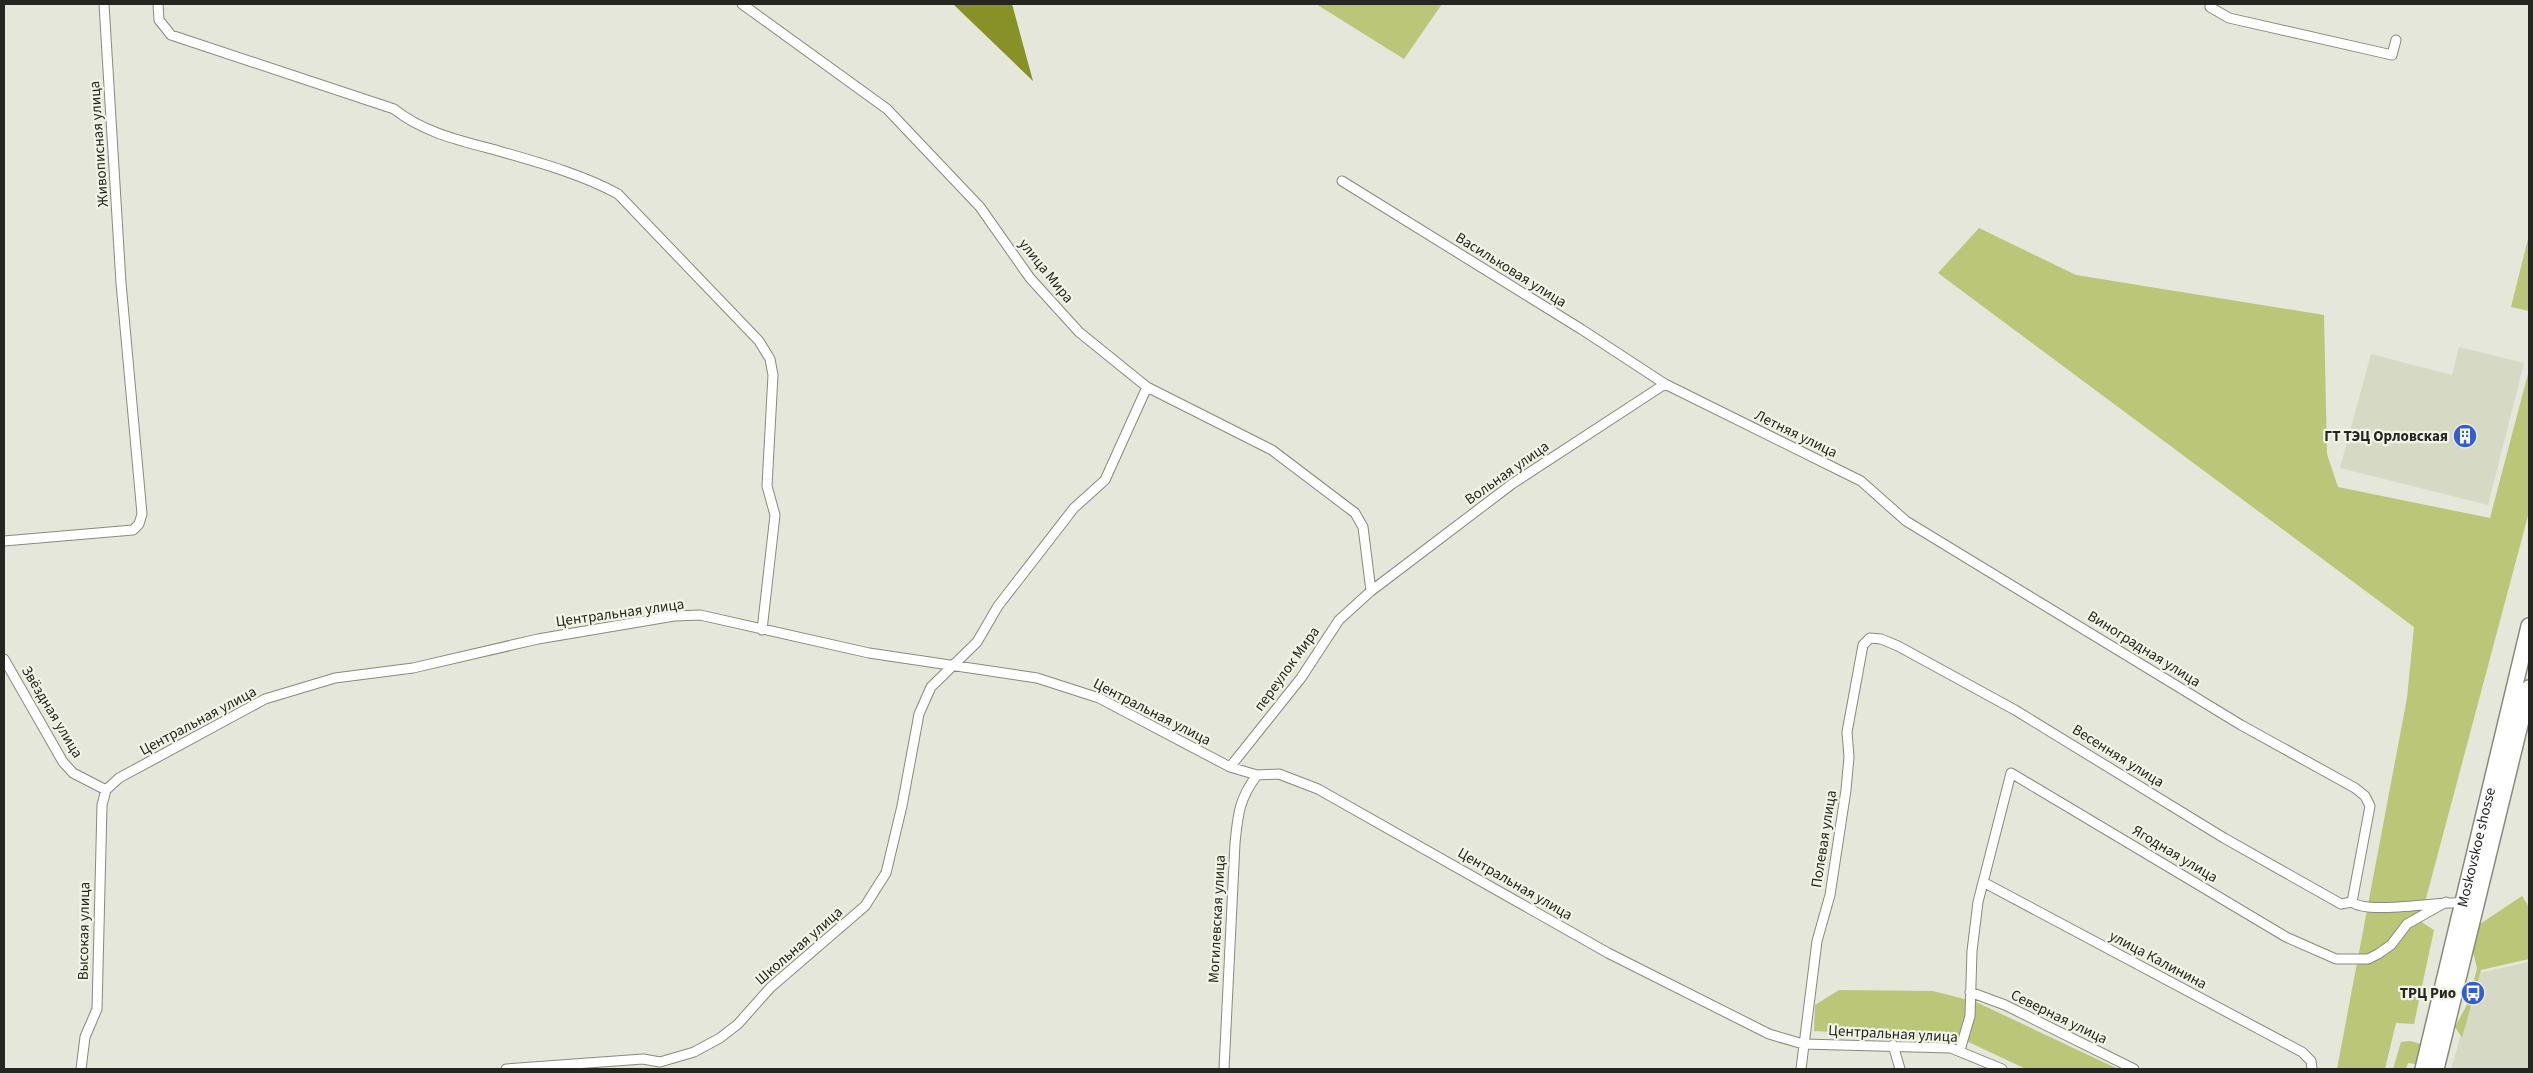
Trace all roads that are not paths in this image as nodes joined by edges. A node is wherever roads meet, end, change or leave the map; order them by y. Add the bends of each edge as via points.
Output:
1 (104, 4) edge
2 (158, 4) edge
3 (742, 4) edge
4 (2211, 4) edge
5 (2396, 40) dead end
6 (1342, 181) dead end
7 (1665, 384) junction
8 (1147, 387) junction
9 (1906, 521) joint
10 (4, 542) edge
11 (1371, 591) junction
12 (2529, 626) edge
13 (762, 630) junction
14 (1867, 640) joint
15 (4, 659) edge
16 (955, 664) junction
17 (2529, 688) edge
18 (1230, 767) junction
19 (1257, 775) junction
20 (106, 790) junction
21 (1983, 882) junction
22 (2352, 902) junction
23 (2446, 902) junction
24 (2462, 903) junction
25 (1970, 992) junction
26 (1803, 1044) junction
27 (1894, 1045) junction
28 (1960, 1050) junction
29 (660, 1062) junction
30 (80, 1069) edge
31 (506, 1069) edge
32 (653, 1069) edge
33 (1224, 1069) edge
34 (1801, 1069) edge
35 (1900, 1069) edge
36 (2002, 1069) edge
37 (2134, 1069) edge
38 (2312, 1069) edge
39 (2423, 1069) edge
40 (2436, 1069) edge

1 - 10 street, Живописная улица via 121,283 142,514 133,530
2 - 13 street via 159,20 172,35 394,109 410,122 430,131 512,155 618,194 759,341 770,359 773,375 766,486 775,515
3 - 8 street, улица Мира via 887,110 980,207 1030,278 1079,332
4 - 5 street via 2210,7 2229,18 2392,55
6 - 7 street, Васильковая улица
7 - 9 street, Летняя улица via 1861,481
7 - 11 street, Вольная улица via 1512,484
8 - 11 street, улица Мира via 1272,450 1359,517
8 - 16 street, Школьная улица via 1105,480 1074,508 998,606 977,642
9 - 22 street, Виноградная улица via 2241,725 2355,788 2367,800 2369,811
11 - 18 street, переулок Мира via 1339,620 1301,678
12 - 24 main road, Moskovskoe shosse
13 - 16 street, Центральная улица via 869,653
13 - 20 street, Центральная улица via 700,616 674,616 538,639 413,668 336,678 265,700 119,778
14 - 22 street, Весенняя улица via 1887,641 1968,684 2283,872 2341,904
14 - 26 street, Полевая улица via 1863,645 1847,732 1846,790 1830,895 1817,941
15 - 20 street, Звёздная улица via 62,762 73,773
16 - 18 street, Центральная улица via 1037,678 1099,698
16 - 29 street, Школьная улица via 932,687 919,714 886,873 865,906 770,987 732,1029 694,1052
17 - 40 main road, Moskovskoe shosse
18 - 19 street, Центральная улица
19 - 26 street, Центральная улица via 1279,774 1318,789 1608,953 1769,1034
19 - 33 street, Могилевская улица via 1239,807 1235,842
20 - 30 street, Высокая улица via 102,805 97,1009 85,1037
21 - 23 street, Ягодная улица via 2011,773 2286,936 2336,959 2368,959 2390,945 2407,924
21 - 25 street via 1975,924
21 - 38 street, улица Калинина via 2302,1052 2311,1061
22 - 23 street, Весенняя улица via 2364,908
23 - 24 street, Весенняя улица
24 - 39 main road, Moskovskoe shosse
25 - 28 street via 1970,1016
25 - 37 street, Северная улица via 2005,1005
26 - 27 street, Центральная улица
26 - 34 street, Полевая улица
27 - 28 street, Центральная улица
27 - 35 street
28 - 36 street, Центральная улица
29 - 31 street, Школьная улица via 643,1059
29 - 32 street

